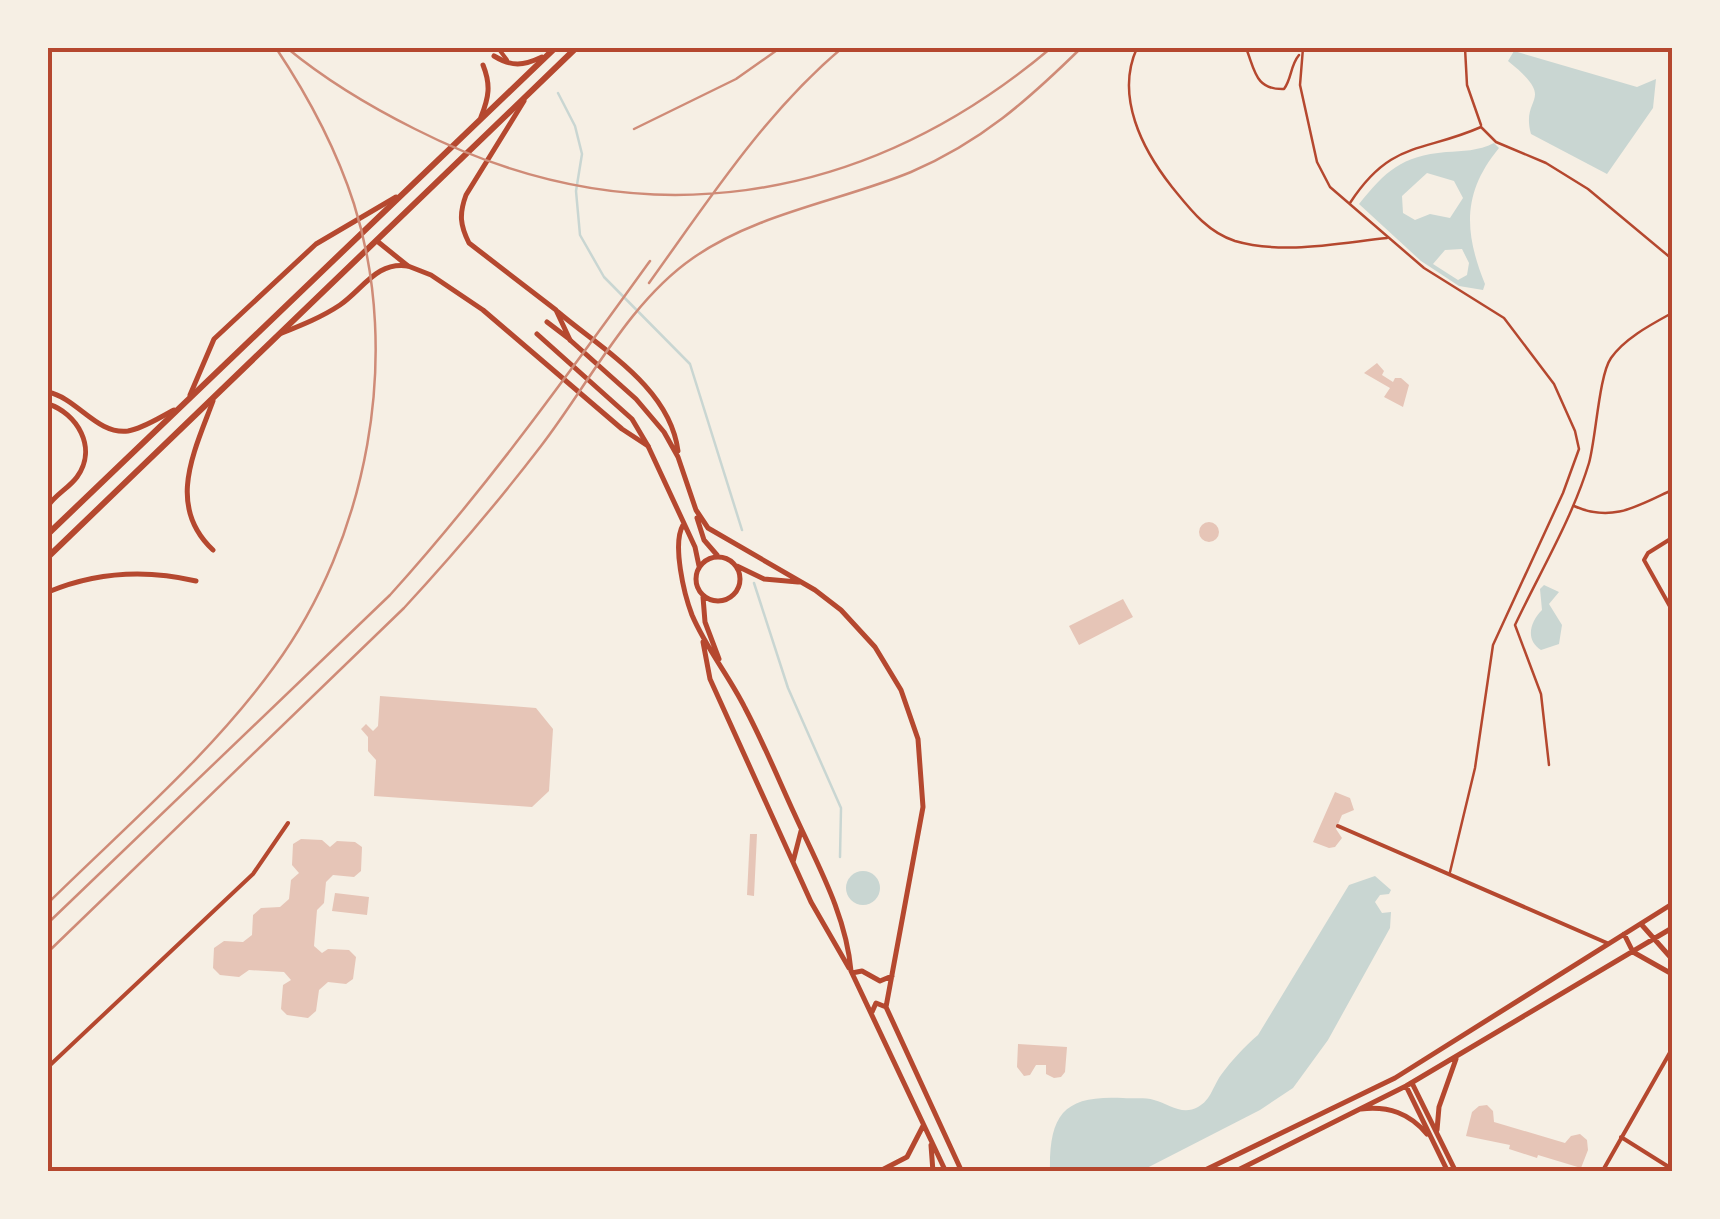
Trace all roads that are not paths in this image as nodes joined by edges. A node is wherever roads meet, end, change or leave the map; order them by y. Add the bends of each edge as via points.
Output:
1 (498, 48) edge
2 (576, 48) edge
3 (1137, 48) edge
4 (1246, 48) edge
5 (1465, 48) edge
6 (1302, 50) edge
7 (552, 51) edge
8 (494, 56) dead end
9 (511, 64) junction
10 (483, 65) dead end
11 (528, 94) junction
12 (478, 125) junction
13 (1482, 127) junction
14 (418, 182) junction
15 (1350, 204) junction
16 (1389, 238) junction
17 (377, 241) junction
18 (1672, 259) edge
19 (408, 266) junction
20 (556, 310) junction
21 (1672, 313) edge
22 (547, 322) dead end
23 (537, 334) dead end
24 (274, 335) junction
25 (570, 340) junction
26 (48, 392) edge
27 (216, 392) junction
28 (190, 398) junction
29 (48, 404) edge
30 (180, 408) junction
31 (648, 446) junction
32 (678, 457) junction
33 (1672, 490) edge
34 (48, 506) edge
35 (1573, 506) junction
36 (696, 510) junction
37 (680, 516) junction
38 (683, 525) junction
39 (48, 534) edge
40 (1672, 538) edge
41 (213, 550) dead end
42 (719, 556) junction
43 (48, 557) edge
44 (736, 565) junction
45 (700, 566) junction
46 (196, 581) dead end
47 (800, 582) junction
48 (48, 592) edge
49 (703, 596) junction
50 (1672, 606) edge
51 (702, 634) junction
52 (723, 671) junction
53 (1549, 765) dead end
54 (288, 822) dead end
55 (1338, 826) dead end
56 (801, 829) junction
57 (793, 862) junction
58 (1449, 874) junction
59 (1672, 904) edge
60 (1641, 924) junction
61 (1672, 928) edge
62 (1624, 934) junction
63 (1653, 940) junction
64 (1607, 943) junction
65 (1633, 952) junction
66 (1672, 959) edge
67 (851, 972) junction
68 (1672, 974) edge
69 (892, 976) junction
70 (886, 1007) junction
71 (872, 1015) junction
72 (1672, 1049) edge
73 (1457, 1056) junction
74 (48, 1067) edge
75 (1409, 1084) junction
76 (1416, 1098) junction
77 (1357, 1109) junction
78 (924, 1125) junction
79 (1437, 1134) junction
80 (1621, 1137) junction
81 (930, 1138) junction
82 (1434, 1144) junction
83 (1672, 1169) edge
84 (878, 1172) edge
85 (933, 1172) edge
86 (946, 1172) edge
87 (962, 1172) edge
88 (1201, 1172) edge
89 (1234, 1172) edge
90 (1452, 1172) edge
91 (1602, 1172) edge

1 - 9 street
2 - 11 highway
3 - 16 street via 1128,87 1140,138 1159,172 1212,229 1267,245
4 - 6 street via 1257,80 1274,90 1284,90
5 - 13 street via 1467,86
6 - 15 street via 1300,85 1317,162 1330,187
7 - 9 main road via 525,65
7 - 12 highway
8 - 9 main road
10 - 12 main road via 489,98
11 - 17 highway
11 - 20 main road via 466,195 462,228 469,243
12 - 14 highway
13 - 15 street via 1400,153
13 - 18 street via 1496,142 1588,189
14 - 28 highway
14 - 28 main road via 316,244 214,338
15 - 16 street
16 - 58 street via 1504,318 1554,384 1579,449 1494,644
17 - 19 main road
17 - 24 highway
19 - 24 main road via 382,269 342,303
19 - 31 main road via 484,310
20 - 25 main road
20 - 32 main road via 645,385 669,417
21 - 35 street via 1611,357
22 - 25 main road
23 - 31 main road via 632,419
24 - 27 highway
25 - 32 main road via 636,400
26 - 30 main road via 119,431
27 - 41 main road via 185,486 191,521
27 - 43 highway
28 - 30 highway
29 - 34 main road via 74,420 85,453 76,479
30 - 39 highway
31 - 37 main road
32 - 36 main road
33 - 35 street via 1610,515
35 - 53 street via 1515,624 1541,694
36 - 37 main road
36 - 42 main road via 704,540
36 - 47 main road via 714,533
37 - 38 main road
38 - 45 main road
38 - 51 main road via 683,583
40 - 50 street via 1644,560
42 - 44 main road
42 - 45 main road
44 - 47 main road via 764,579
44 - 49 main road via 740,578 733,596
45 - 49 main road via 696,584
46 - 48 main road via 114,574
47 - 69 main road via 841,610 875,647 901,690 918,739 921,824
49 - 52 main road
51 - 52 main road
51 - 57 main road via 710,679
52 - 56 main road
54 - 74 street via 253,874
55 - 58 street
56 - 57 main road
56 - 67 main road via 848,938
57 - 67 main road
58 - 64 street
59 - 60 main road
60 - 62 main road
60 - 63 main road
61 - 63 main road
62 - 64 main road
62 - 65 main road
63 - 65 main road
63 - 66 main road
64 - 88 main road via 1395,1078
65 - 68 main road
65 - 73 main road
67 - 69 main road via 880,981
67 - 71 main road
69 - 70 main road
70 - 71 main road via 876,1003
70 - 87 main road
71 - 78 main road
72 - 80 street
73 - 75 main road
73 - 79 main road
75 - 76 main road
75 - 77 main road
76 - 79 main road
76 - 82 main road
77 - 82 main road via 1396,1111
77 - 89 main road
78 - 81 main road
78 - 84 main road via 907,1156
79 - 90 main road
80 - 83 street
80 - 91 street
81 - 85 main road
81 - 86 main road
82 - 90 main road

